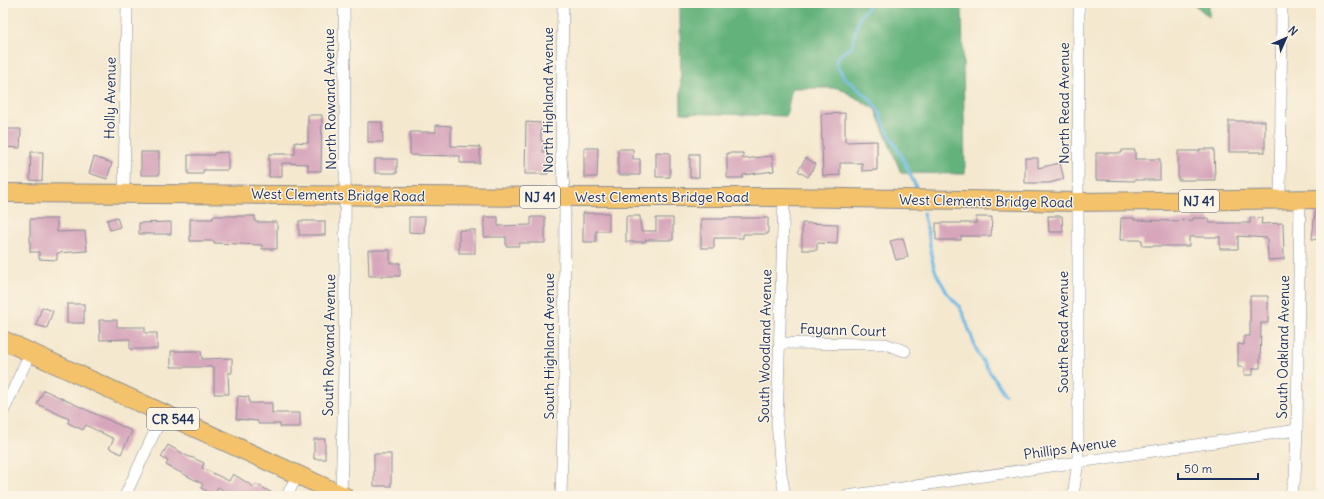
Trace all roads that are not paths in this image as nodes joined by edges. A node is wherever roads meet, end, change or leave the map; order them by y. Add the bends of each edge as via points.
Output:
1 (127, 3) edge
2 (344, 3) edge
3 (563, 3) edge
4 (1079, 3) edge
5 (1282, 3) edge
6 (3, 193) edge
7 (124, 193) junction
8 (346, 195) junction
9 (565, 197) junction
10 (784, 197) junction
11 (1321, 198) edge
12 (1280, 199) junction
13 (1300, 199) junction
14 (1078, 202) junction
15 (3, 340) edge
16 (779, 343) junction
17 (905, 351) dead end
18 (30, 353) junction
19 (3, 412) edge
20 (163, 414) junction
21 (1297, 430) junction
22 (1078, 462) junction
23 (297, 475) junction
24 (343, 495) edge
25 (125, 496) edge
26 (287, 496) edge
27 (561, 496) edge
28 (785, 496) edge
29 (847, 496) edge
30 (1074, 496) edge
31 (1290, 496) edge

1 - 7 street, Holly Avenue
2 - 8 street, North Rowand Avenue
3 - 9 street, North Highland Avenue via 561,158
4 - 14 street, North Read Avenue
5 - 12 street
6 - 7 main road, West Clements Bridge Road / NJ 41
7 - 8 main road, West Clements Bridge Road / NJ 41
8 - 9 main road, West Clements Bridge Road / NJ 41
8 - 24 street, South Rowand Avenue
9 - 10 main road, West Clements Bridge Road / NJ 41
9 - 27 street, South Highland Avenue
10 - 14 main road, West Clements Bridge Road / NJ 41
10 - 16 street, South Woodland Avenue
11 - 13 main road, West Clements Bridge Road / NJ 41
12 - 13 main road, West Clements Bridge Road / NJ 41
12 - 14 main road, West Clements Bridge Road / NJ 41
13 - 21 street, South Oakland Avenue
14 - 22 street, South Read Avenue
15 - 18 main road, CR 544
16 - 17 street, Fayann Court via 885,344
16 - 28 street, South Woodland Avenue via 777,422
18 - 19 street
18 - 20 main road, CR 544
20 - 23 main road, CR 544
20 - 25 street
21 - 22 street, Phillips Avenue
21 - 31 street, South Oakland Avenue via 1295,478
22 - 29 street, Phillips Avenue
22 - 30 street, South Read Avenue
23 - 24 main road, CR 544
23 - 26 street

